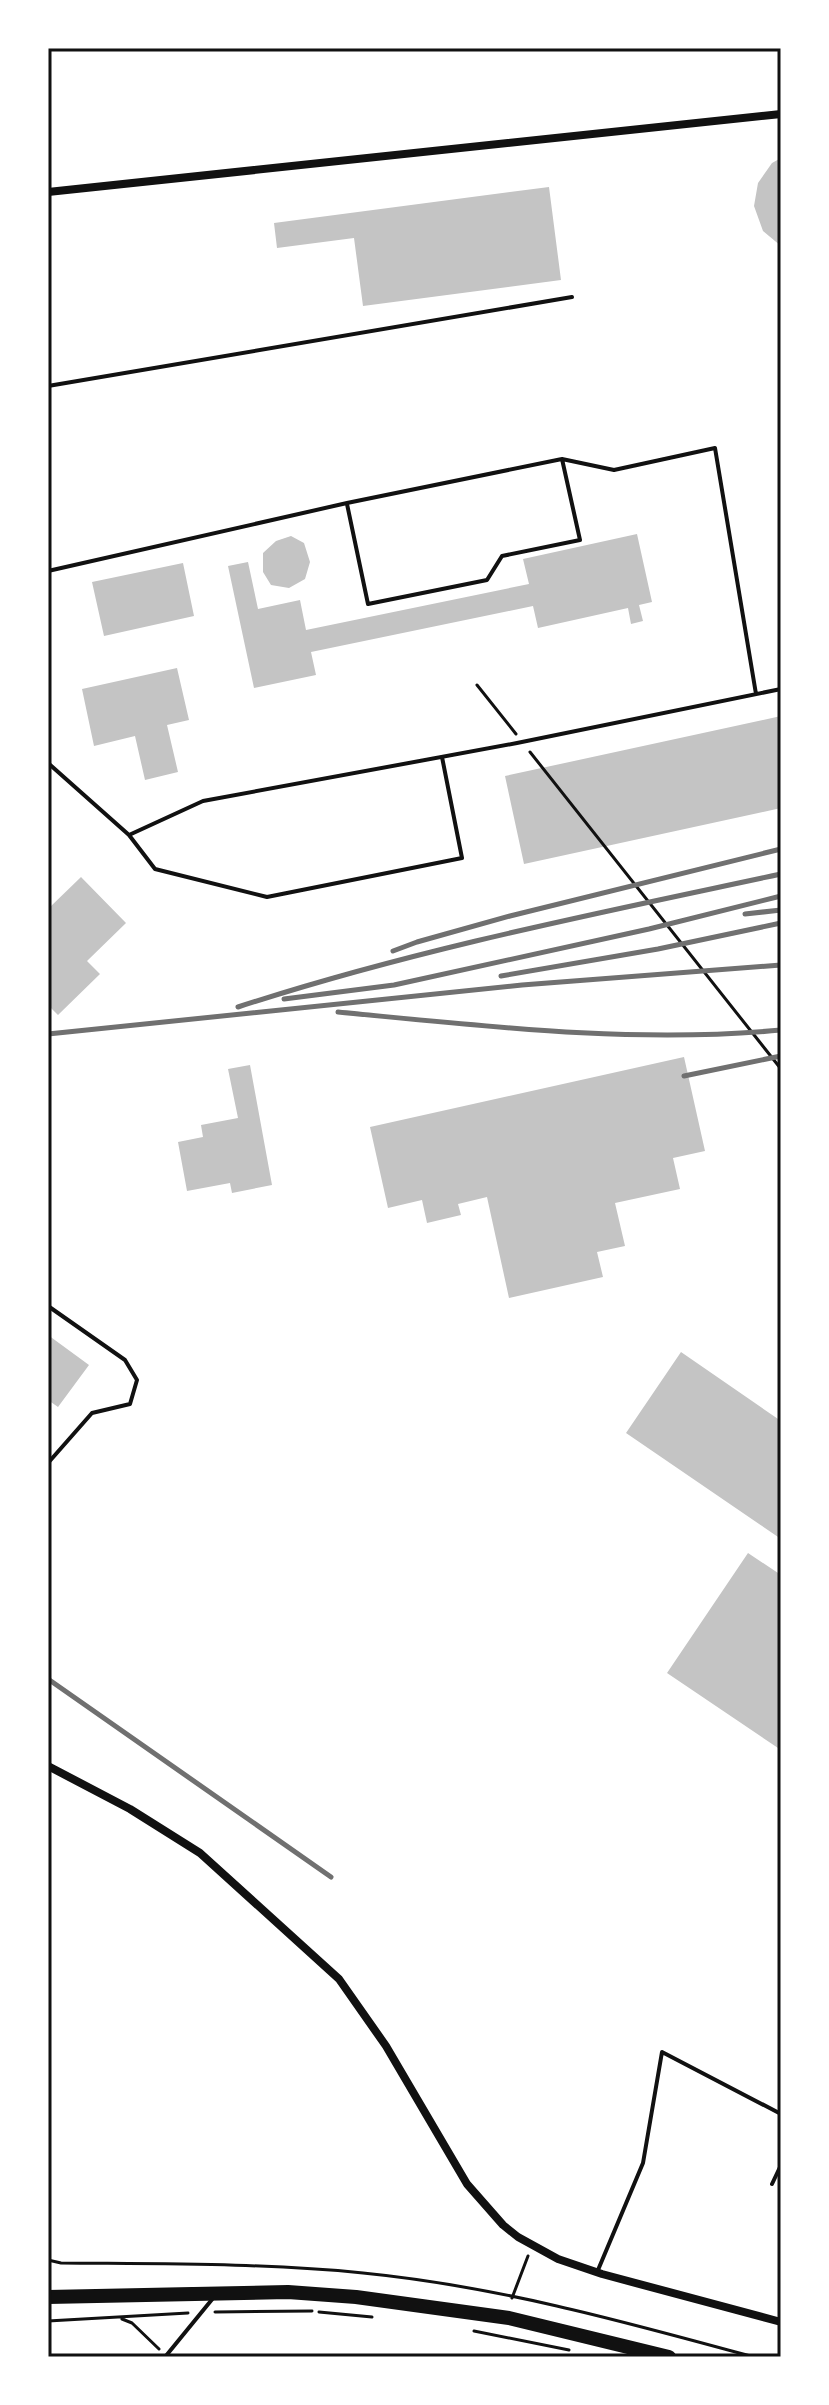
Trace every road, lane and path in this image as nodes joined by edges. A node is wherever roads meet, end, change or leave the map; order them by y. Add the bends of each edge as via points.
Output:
1 (781, 114) edge
2 (48, 192) edge
3 (572, 297) dead end
4 (48, 386) edge
5 (562, 459) junction
6 (347, 503) junction
7 (48, 571) edge
8 (477, 685) dead end
9 (781, 689) edge
10 (756, 694) junction
11 (517, 735) dead end
12 (526, 747) dead end
13 (48, 755) edge
14 (442, 757) junction
15 (129, 835) junction
16 (781, 1069) edge
17 (48, 1306) edge
18 (48, 1463) edge
19 (48, 1766) edge
20 (781, 2114) edge
21 (781, 2165) edge
22 (772, 2184) dead end
23 (532, 2245) junction
24 (597, 2272) junction
25 (217, 2294) junction
26 (48, 2297) edge
27 (512, 2298) dead end
28 (200, 2312) junction
29 (371, 2316) dead end
30 (121, 2319) junction
31 (48, 2321) edge
32 (781, 2322) edge
33 (468, 2330) dead end
34 (579, 2352) dead end
35 (166, 2356) edge
36 (669, 2357) edge

1 - 2 street
3 - 4 lane
5 - 6 lane
5 - 6 lane via 580,540 502,556 487,580 368,604
5 - 10 lane via 614,470 715,448
6 - 7 lane
8 - 11 path
9 - 10 lane
10 - 14 lane
12 - 16 path
13 - 15 lane
14 - 15 lane via 203,801
14 - 15 lane via 462,858 267,897 155,869
17 - 18 lane via 125,1360 137,1380 130,1404 92,1413
19 - 23 street via 200,1853 339,1979 386,2046 467,2184 503,2225
20 - 24 lane via 662,2052 643,2163
21 - 22 lane
23 - 24 street
23 - 27 path
24 - 32 street
25 - 26 main road
25 - 28 lane
25 - 36 main road via 288,2292 462,2310
28 - 29 path
28 - 30 path
28 - 35 lane
30 - 31 path
30 - 35 path
33 - 34 path

